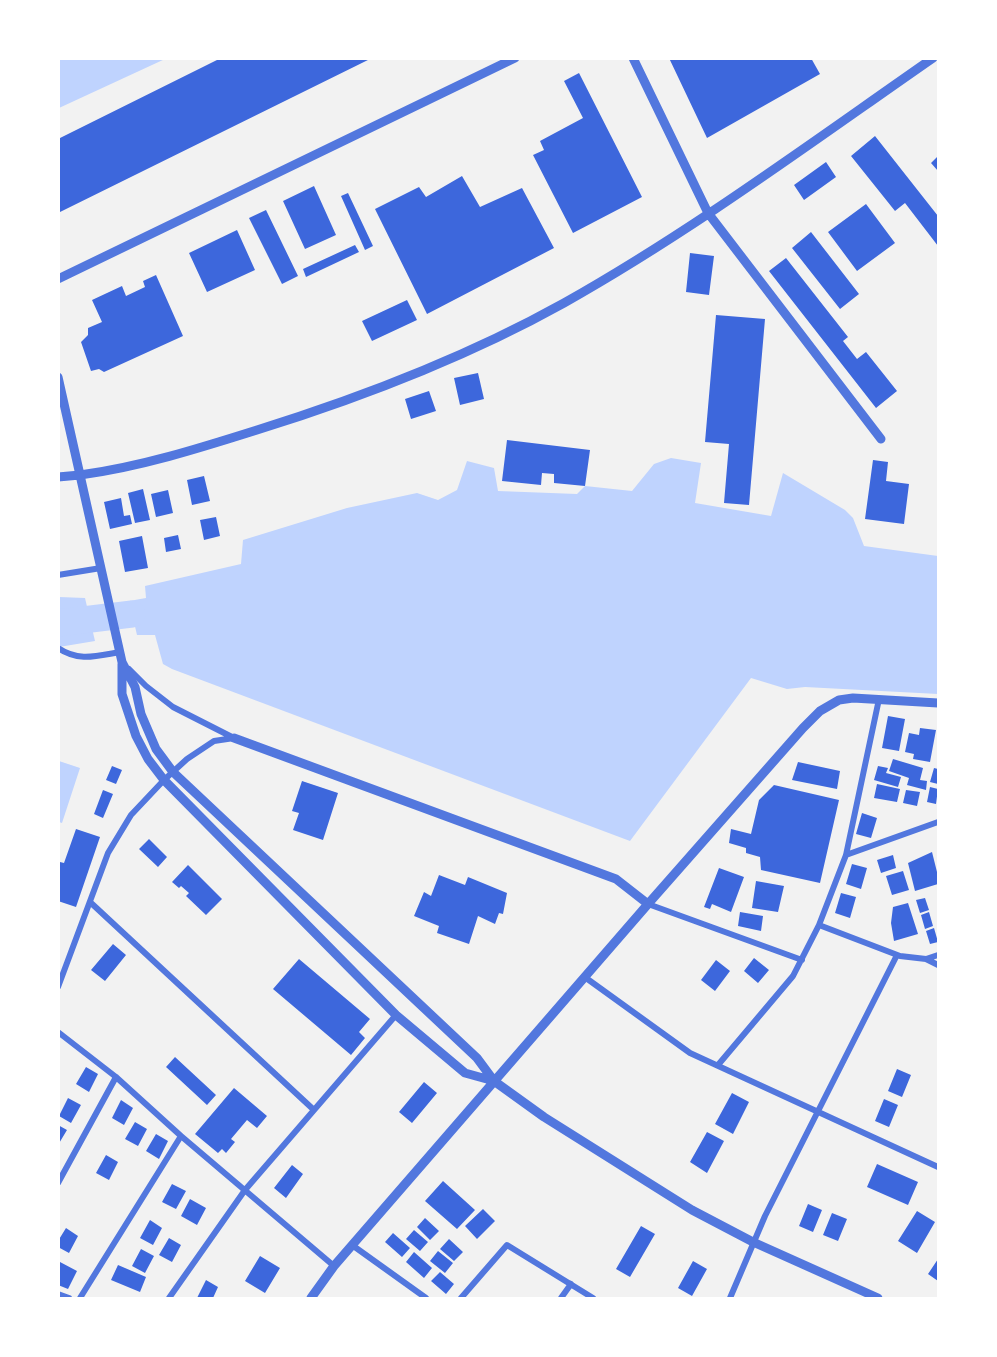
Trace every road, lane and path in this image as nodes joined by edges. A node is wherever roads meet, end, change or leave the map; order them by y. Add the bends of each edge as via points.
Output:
1 (515, 58) edge
2 (633, 58) edge
3 (933, 58) edge
4 (708, 213) junction
5 (58, 279) edge
6 (58, 377) edge
7 (881, 439) dead end
8 (80, 475) junction
9 (58, 477) edge
10 (101, 568) junction
11 (58, 575) edge
12 (58, 648) edge
13 (120, 652) junction
14 (122, 662) junction
15 (879, 699) junction
16 (939, 703) edge
17 (234, 738) junction
18 (173, 772) junction
19 (164, 780) junction
20 (939, 822) edge
21 (846, 855) junction
22 (90, 902) junction
23 (648, 904) junction
24 (819, 925) junction
25 (897, 955) junction
26 (939, 955) edge
27 (926, 959) junction
28 (802, 960) junction
29 (939, 965) edge
30 (586, 978) junction
31 (58, 987) edge
32 (396, 1015) junction
33 (58, 1032) edge
34 (718, 1065) junction
35 (116, 1077) junction
36 (494, 1081) junction
37 (314, 1110) junction
38 (818, 1112) junction
39 (181, 1136) junction
40 (939, 1167) edge
41 (58, 1183) edge
42 (245, 1190) junction
43 (753, 1242) junction
44 (352, 1245) junction
45 (334, 1266) junction
46 (571, 1284) junction
47 (58, 1294) edge
48 (69, 1299) edge
49 (80, 1299) edge
50 (169, 1299) edge
51 (311, 1299) edge
52 (426, 1299) edge
53 (461, 1299) edge
54 (561, 1299) edge
55 (593, 1299) edge
56 (730, 1299) edge
57 (878, 1299) edge

1 - 5 street
2 - 4 street
3 - 4 street
4 - 7 street
4 - 8 street via 563,304 381,388 233,438 113,471
6 - 8 street
8 - 9 street
8 - 10 street
10 - 11 street
10 - 13 street
12 - 13 street via 79,658
13 - 14 street
14 - 17 street via 173,707
14 - 18 street via 135,687 156,749
14 - 19 street via 122,694 136,736
15 - 16 street
15 - 21 street
15 - 23 street via 839,700 820,711
17 - 18 street via 214,741
17 - 23 street via 616,879
18 - 19 street
18 - 36 street via 477,1058
19 - 22 street via 131,815 114,843
19 - 32 street
20 - 21 street
21 - 24 street
22 - 31 street
22 - 37 street
23 - 28 street
23 - 30 street
24 - 25 street
24 - 28 street
25 - 27 street
25 - 38 street
26 - 27 street
27 - 29 street
28 - 34 street
30 - 34 street via 690,1053
30 - 36 street
32 - 36 street via 465,1072
32 - 37 street
33 - 35 street
34 - 38 street
35 - 39 street
35 - 41 street
36 - 43 street via 692,1210
36 - 44 street
37 - 42 street
38 - 40 street
38 - 43 street
39 - 42 street
39 - 49 street
42 - 45 street
42 - 50 street
43 - 56 street
43 - 57 street
44 - 45 street
44 - 52 street
45 - 51 street
46 - 53 street via 507,1245
46 - 54 street
46 - 55 street
47 - 48 street

